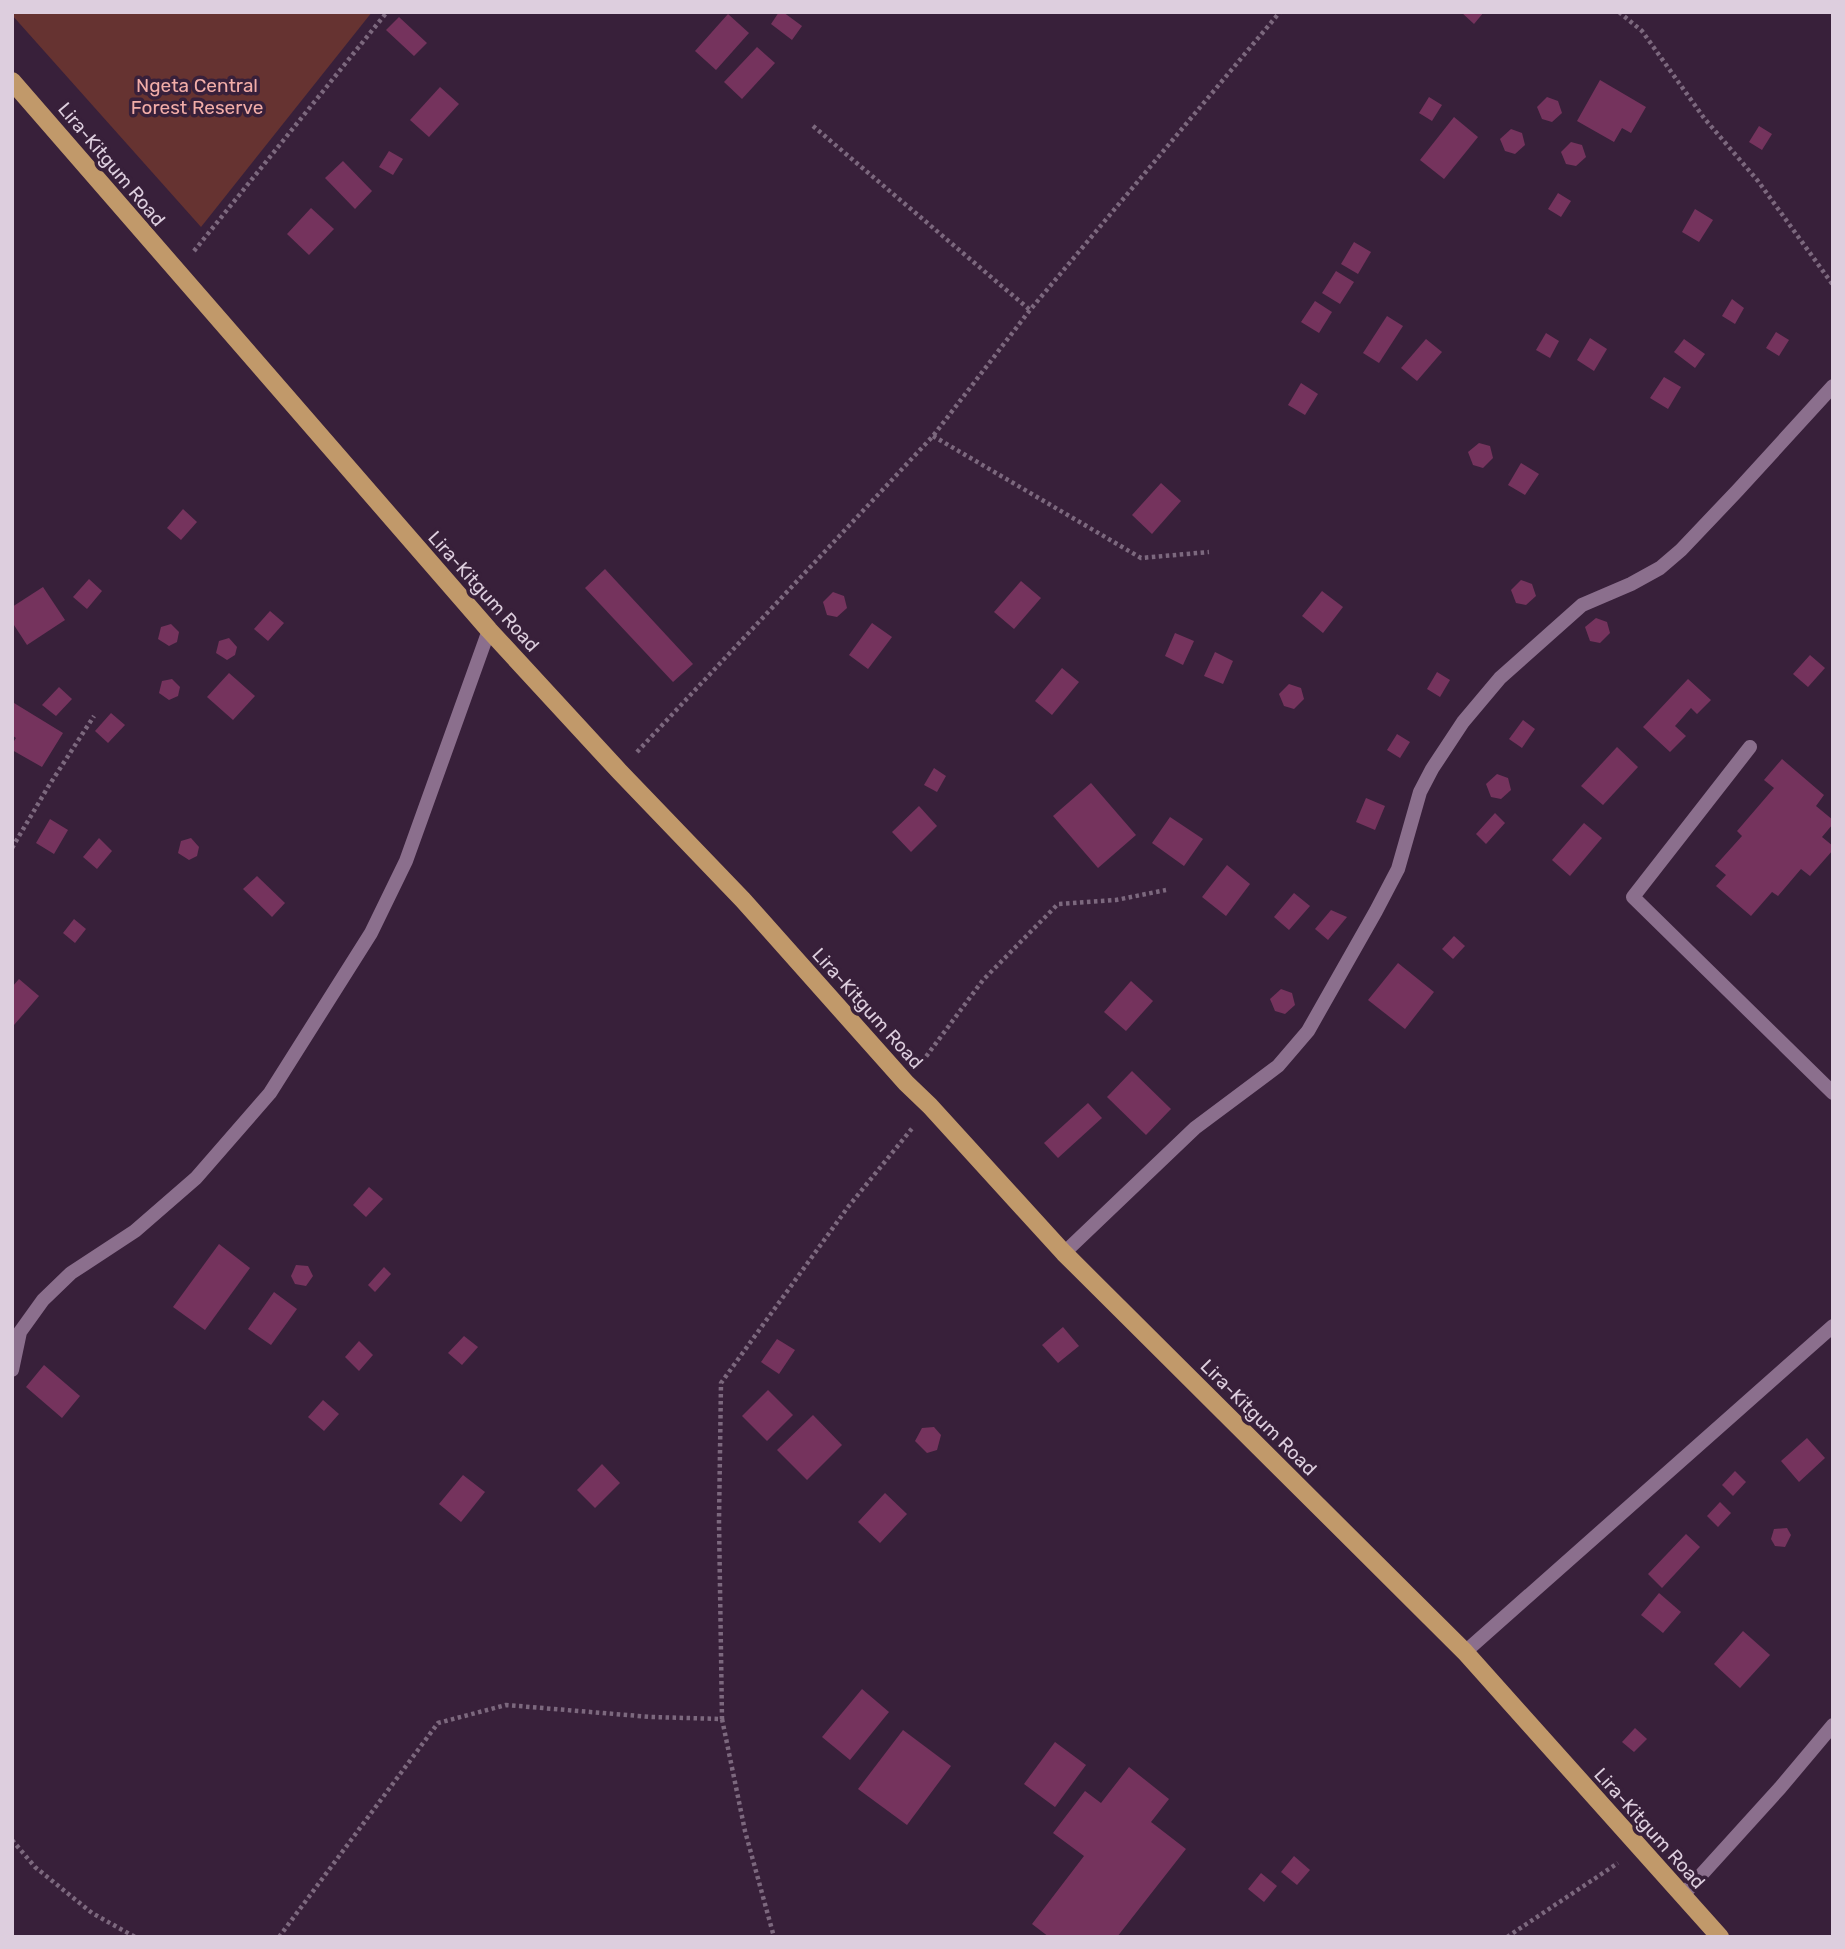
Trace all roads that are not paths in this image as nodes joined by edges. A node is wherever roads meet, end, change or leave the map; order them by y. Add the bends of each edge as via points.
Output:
1 (12, 81) edge
2 (1833, 386) edge
3 (489, 630) junction
4 (1750, 747) dead end
5 (1833, 1093) edge
6 (1065, 1253) junction
7 (1833, 1326) edge
8 (12, 1370) edge
9 (1465, 1652) junction
10 (1833, 1725) edge
11 (1682, 1896) junction
12 (1720, 1937) edge

1 - 3 main road, Lira-Kitgum Road
2 - 6 street via 1681,550 1660,568 1583,605 1500,678 1432,769 1420,792 1398,869 1308,1031 1278,1066 1195,1128
3 - 6 main road, Lira-Kitgum Road
3 - 8 street via 406,861 371,933 270,1093 196,1178 135,1231 71,1273 43,1300 20,1332
4 - 5 street via 1633,897
6 - 9 main road, Lira-Kitgum Road
7 - 9 street
9 - 11 main road, Lira-Kitgum Road
10 - 11 street
11 - 12 main road, Lira-Kitgum Road

